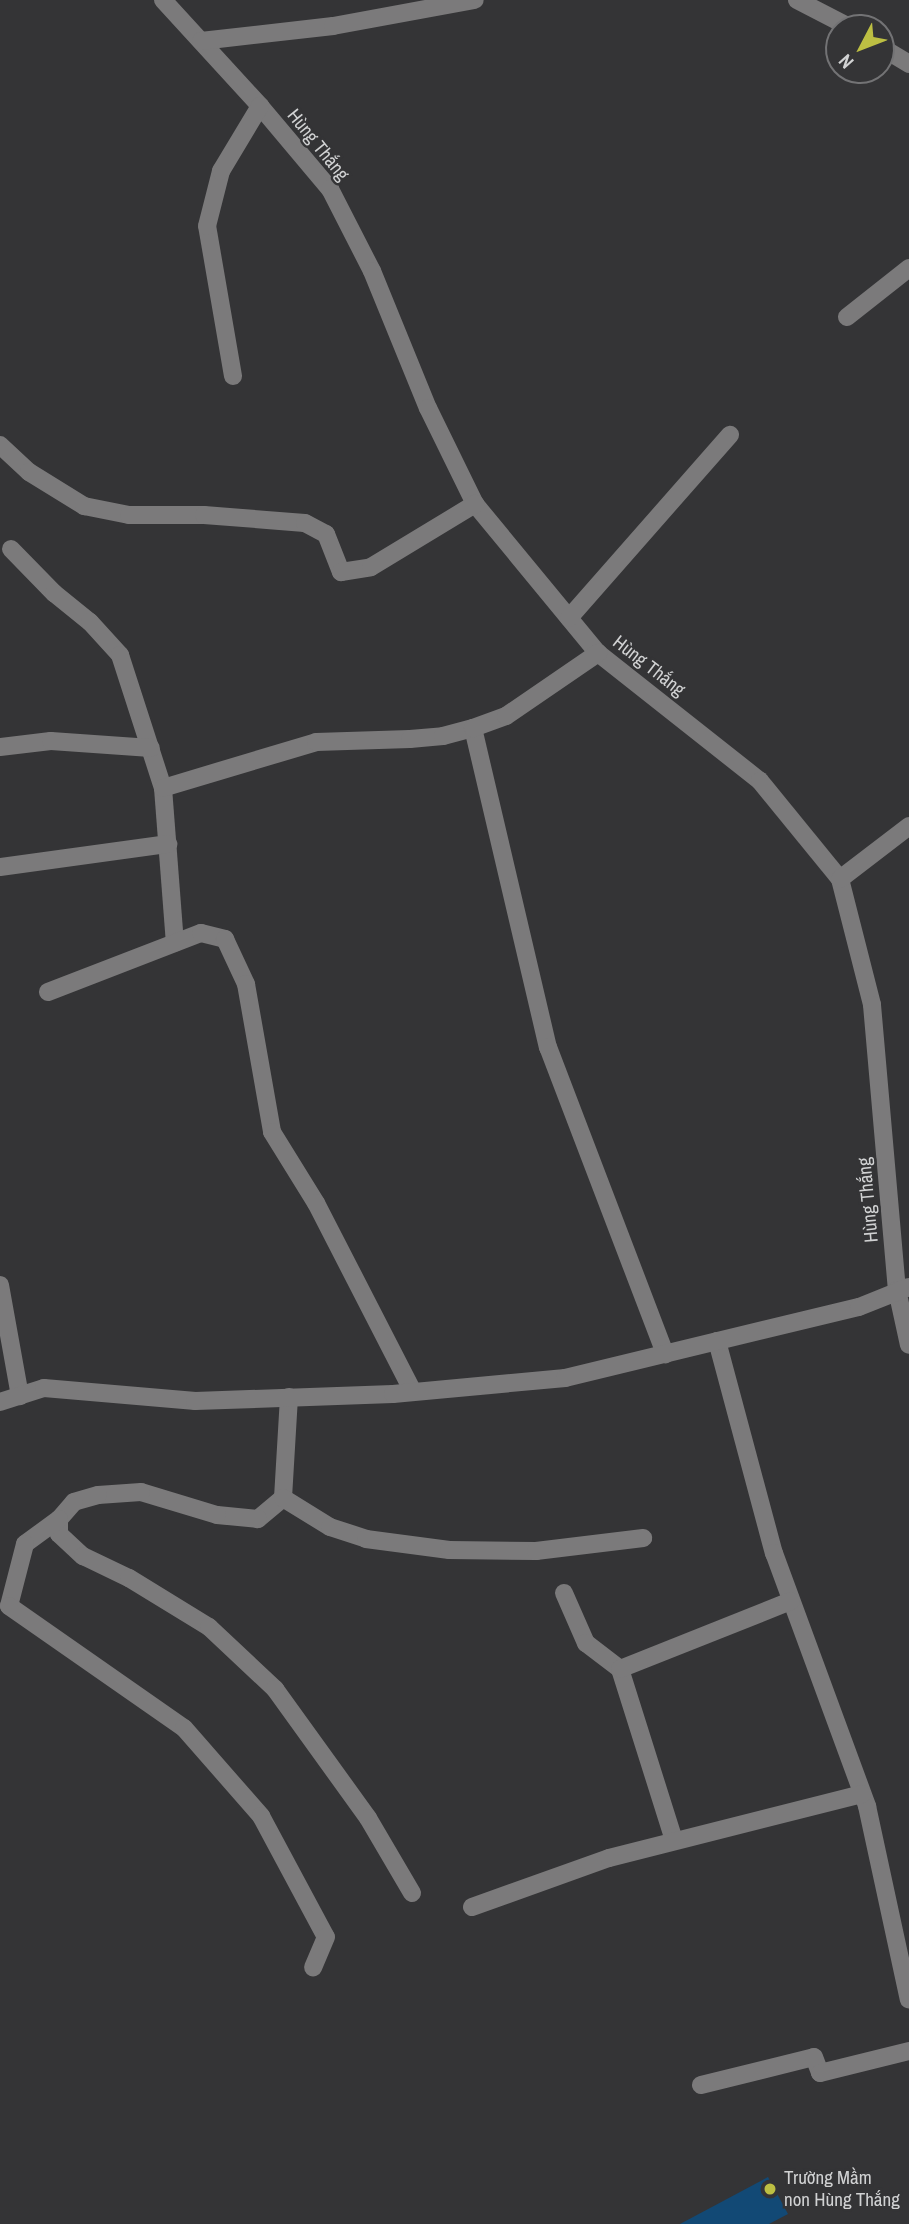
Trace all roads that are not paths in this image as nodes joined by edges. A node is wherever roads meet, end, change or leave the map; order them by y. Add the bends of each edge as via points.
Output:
1 (163, 0) edge
2 (475, 0) edge
3 (797, 0) edge
4 (825, 15) edge
5 (201, 41) junction
6 (260, 106) junction
7 (909, 268) edge
8 (846, 317) dead end
9 (233, 376) dead end
10 (730, 435) dead end
11 (0, 445) edge
12 (475, 504) junction
13 (11, 549) dead end
14 (569, 618) junction
15 (598, 653) junction
16 (473, 728) junction
17 (0, 747) edge
18 (151, 748) junction
19 (163, 788) junction
20 (909, 826) edge
21 (168, 844) junction
22 (0, 867) edge
23 (840, 879) junction
24 (175, 943) junction
25 (48, 992) dead end
26 (0, 1285) edge
27 (903, 1288) edge
28 (718, 1341) junction
29 (909, 1345) edge
30 (665, 1354) junction
31 (413, 1392) junction
32 (20, 1396) junction
33 (289, 1397) junction
34 (0, 1402) edge
35 (283, 1498) junction
36 (59, 1520) junction
37 (643, 1538) dead end
38 (564, 1593) dead end
39 (791, 1601) junction
40 (620, 1669) junction
41 (862, 1794) junction
42 (674, 1839) junction
43 (412, 1893) dead end
44 (472, 1907) dead end
45 (313, 1967) dead end
46 (909, 2000) edge
47 (909, 2051) edge
48 (701, 2085) dead end

1 - 5 street, Hùng Thắng
2 - 5 street via 333,26
3 - 4 street
5 - 6 street, Hùng Thắng
6 - 9 street via 221,171 207,226
6 - 12 street, Hùng Thắng via 330,189 372,271 428,408
7 - 8 street
10 - 14 street
11 - 12 street via 29,472 84,506 129,515 305,523 326,534 341,572 371,567
12 - 14 street, Hùng Thắng
13 - 18 street via 120,655
14 - 15 street, Hùng Thắng
15 - 16 street via 506,716
15 - 23 street, Hùng Thắng via 760,781
16 - 19 street via 410,740 316,742
16 - 30 street via 548,1047
17 - 18 street via 51,741
18 - 19 street
19 - 21 street
20 - 23 street
21 - 22 street
21 - 24 street
23 - 27 street, Hùng Thắng via 872,1005
24 - 25 street
24 - 31 street via 201,933 225,939 246,984 272,1132 316,1203
26 - 32 street
27 - 28 street via 859,1307
27 - 29 street, Hùng Thắng
28 - 30 street
28 - 39 street
30 - 31 street via 565,1378
31 - 33 street
32 - 33 street via 44,1388 195,1401
32 - 34 street
33 - 35 street
35 - 36 street via 258,1519 217,1515 141,1492 98,1495 74,1502
35 - 37 street via 330,1527 415,1547 536,1551
36 - 43 street via 59,1534 83,1556 129,1578 209,1628 275,1689 368,1818
36 - 45 street via 25,1544 9,1606 184,1728 261,1816 326,1937
38 - 40 street via 586,1643
39 - 40 street
39 - 41 street
40 - 42 street
41 - 42 street
41 - 46 street
42 - 44 street
47 - 48 street via 820,2073 814,2057

